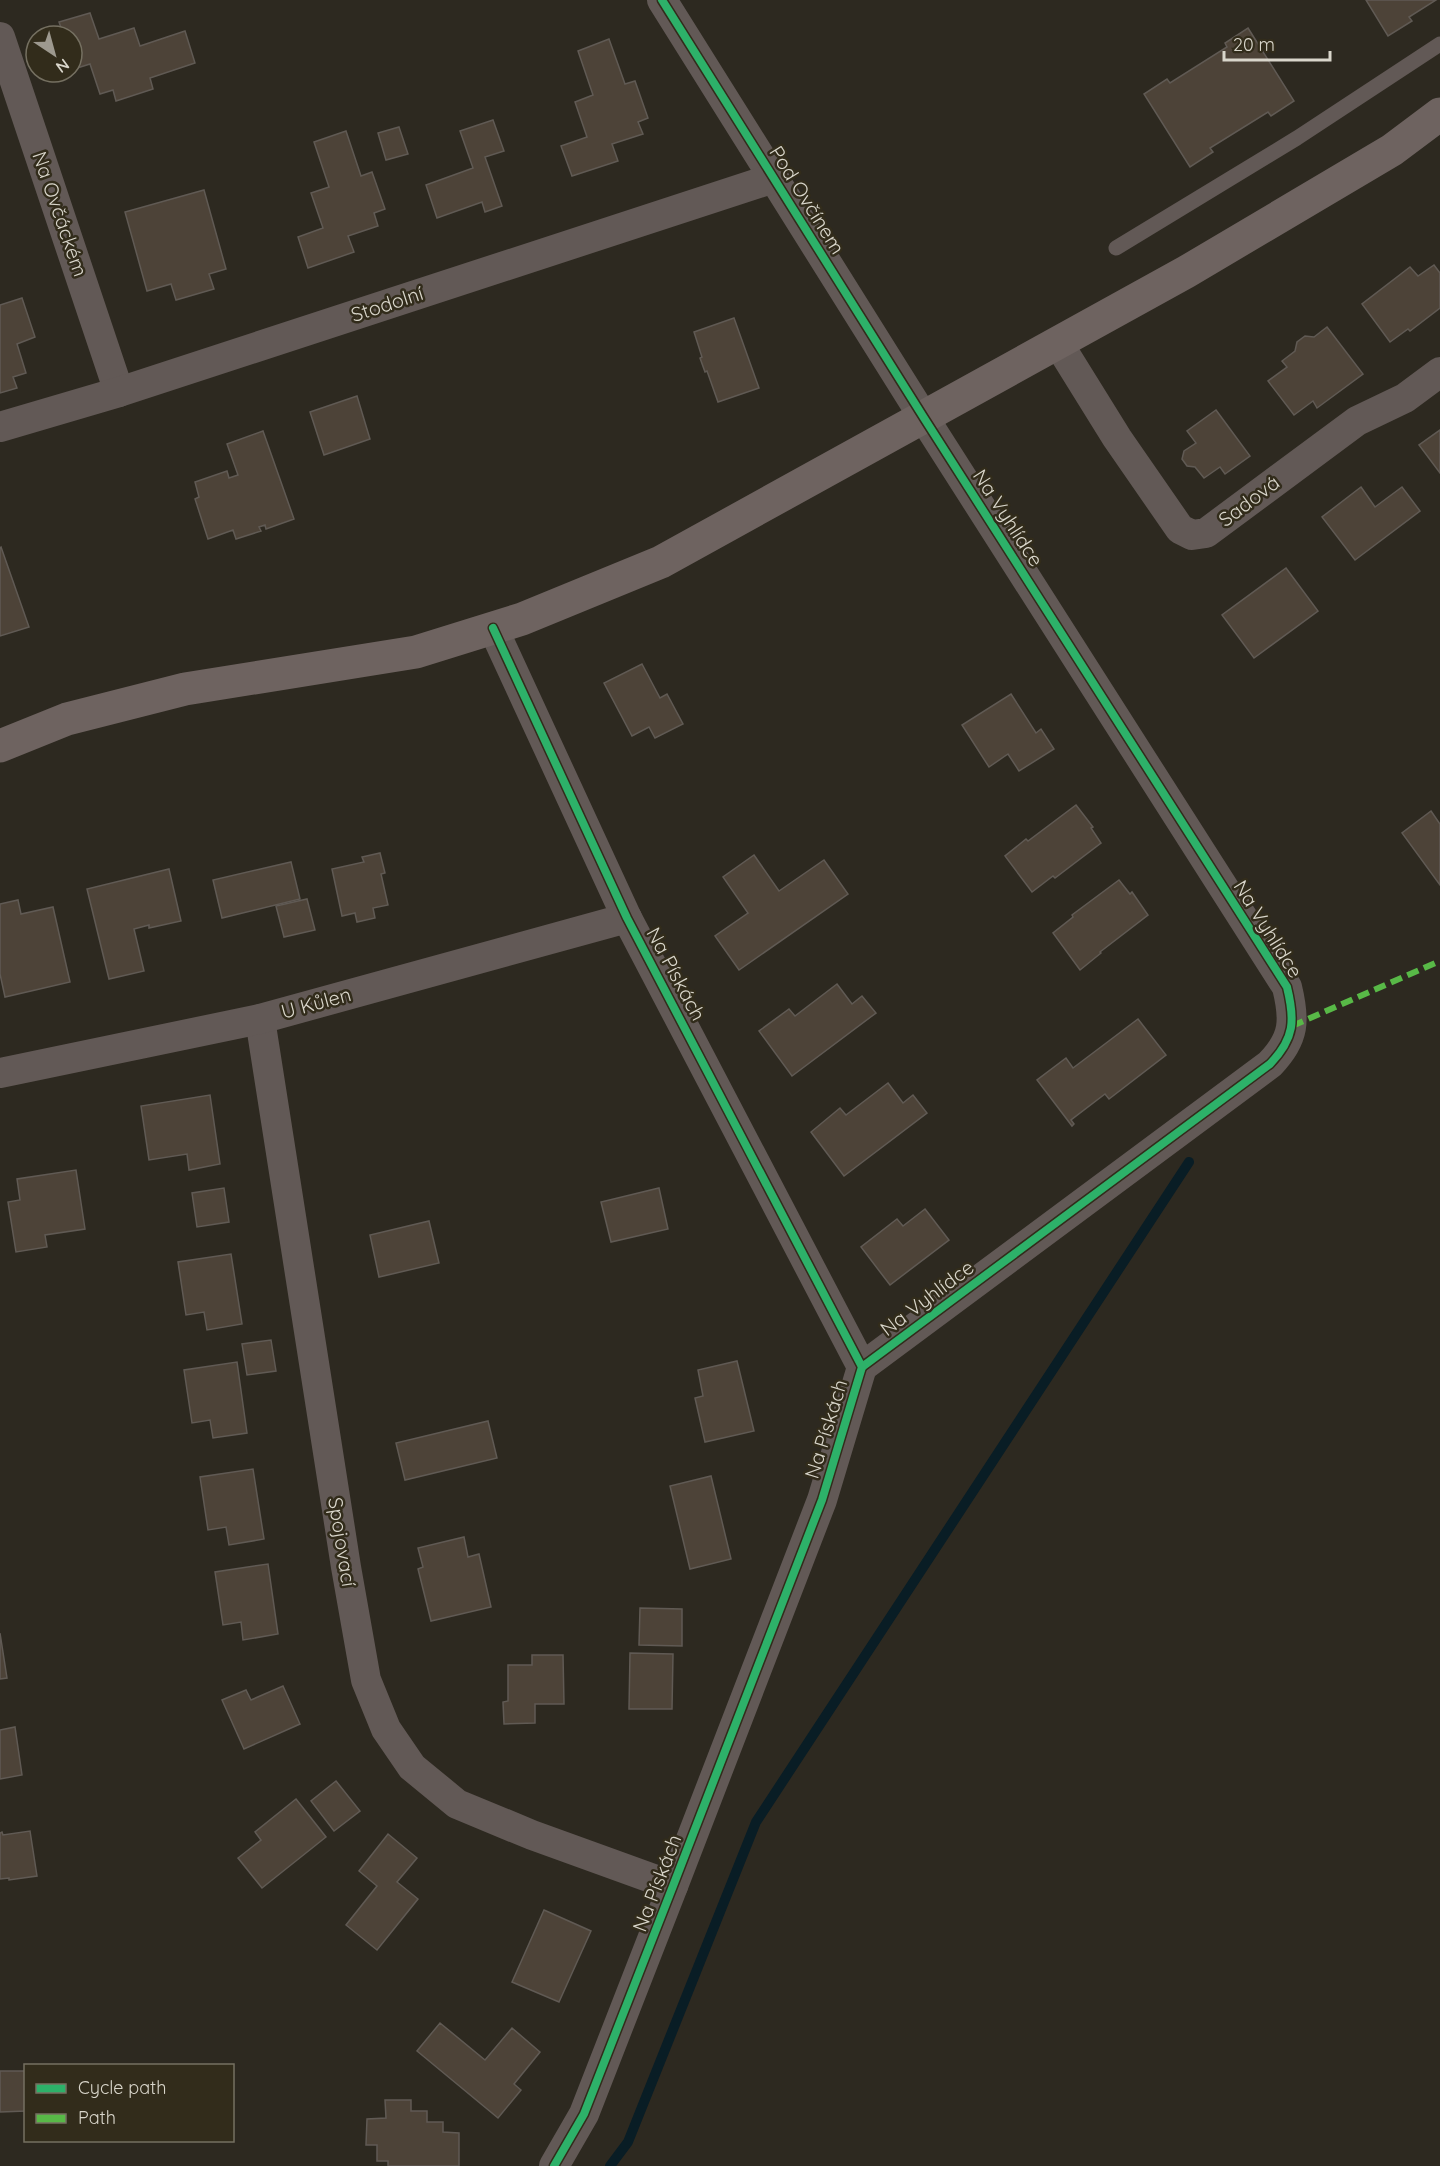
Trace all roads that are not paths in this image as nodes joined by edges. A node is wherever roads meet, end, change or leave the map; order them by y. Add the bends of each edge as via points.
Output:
1 (662, 0) edge
2 (0, 37) edge
3 (1440, 44) edge
4 (1440, 114) edge
5 (774, 178) junction
6 (1116, 248) dead end
7 (1058, 343) junction
8 (1440, 372) edge
9 (119, 392) junction
10 (924, 418) junction
11 (0, 427) edge
12 (493, 628) junction
13 (0, 746) edge
14 (627, 918) junction
15 (260, 1019) junction
16 (0, 1073) edge
17 (862, 1367) junction
18 (673, 1886) junction
19 (554, 2166) edge

1 - 5 street, Pod Ovčínem
2 - 9 street, Na Ovčáckém
3 - 6 lane via 1297,138
4 - 7 street via 1392,150 1292,211
5 - 9 street, Stodolní
5 - 10 street, Pod Ovčínem
7 - 8 street, Sadová via 1180,529 1192,535 1206,533 1357,421 1405,398
7 - 10 street
9 - 11 street, Stodolní
10 - 12 street via 661,562
10 - 17 street, Na Vyhlídce via 1287,987 1293,1011 1292,1026 1281,1053 1270,1064
12 - 13 street via 416,652 185,689 67,719
12 - 14 street, Na Pískách
14 - 15 street, U Kůlen
14 - 17 street, Na Pískách
15 - 16 street, U Kůlen
15 - 18 street, Spojovací via 366,1680 386,1729 412,1767 457,1804
17 - 18 street, Na Pískách via 822,1500
18 - 19 street, Na Pískách via 584,2114

